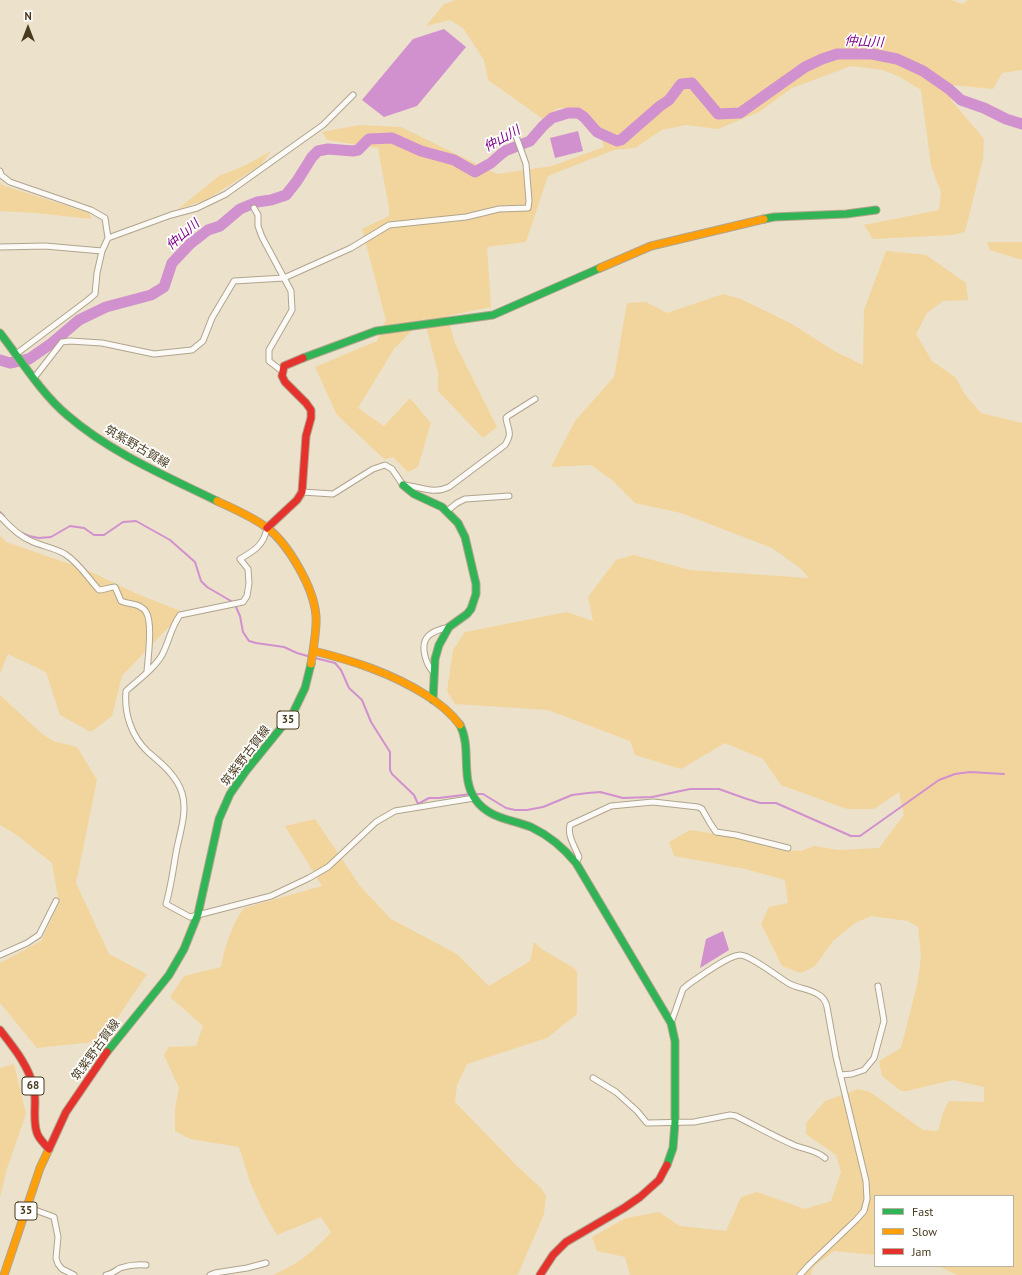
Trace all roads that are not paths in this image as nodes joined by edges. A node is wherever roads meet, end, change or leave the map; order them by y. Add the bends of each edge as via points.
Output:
1 (353, 95) dead end
2 (516, 136) dead end
3 (0, 171) edge
4 (254, 208) dead end
5 (876, 210) dead end
6 (108, 238) junction
7 (0, 247) edge
8 (102, 251) junction
9 (284, 278) junction
10 (1, 336) edge
11 (18, 357) junction
12 (282, 371) junction
13 (32, 376) junction
14 (535, 399) dead end
15 (403, 485) junction
16 (302, 492) junction
17 (509, 496) dead end
18 (447, 511) junction
19 (0, 516) edge
20 (267, 528) junction
21 (449, 627) junction
22 (314, 651) junction
23 (148, 671) junction
24 (434, 673) junction
25 (433, 700) junction
26 (474, 798) junction
27 (788, 848) dead end
28 (576, 863) junction
29 (56, 901) dead end
30 (198, 914) junction
31 (0, 955) edge
32 (878, 986) dead end
33 (671, 1023) junction
34 (0, 1030) edge
35 (840, 1075) junction
36 (592, 1078) dead end
37 (675, 1122) junction
38 (48, 1148) junction
39 (825, 1158) dead end
40 (27, 1207) junction
41 (266, 1262) dead end
42 (146, 1265) dead end
43 (4, 1275) edge
44 (74, 1275) edge
45 (106, 1275) edge
46 (210, 1275) edge
47 (540, 1275) edge
48 (800, 1275) edge

1 - 6 street via 323,125 226,194 197,208
2 - 9 street via 526,164 530,200 528,208 499,209 466,217 389,225 351,248
3 - 6 street via 10,182 105,218
4 - 9 street via 258,214 258,226 262,237
5 - 12 street via 846,214 774,216 651,246 493,315 376,331 292,360
6 - 8 street
7 - 8 street via 45,246
8 - 11 street via 95,294
9 - 12 street via 291,291 292,310 269,350 269,360
9 - 13 street via 234,281 202,341 192,350 154,354 102,344 62,342
10 - 11 street, 筑紫野古賀線 / 35
11 - 13 street, 筑紫野古賀線 / 35
12 - 16 street via 285,382 311,410 306,436
13 - 20 street, 筑紫野古賀線 / 35 via 67,415 102,442 159,473 251,517
14 - 15 street via 506,418 510,436 505,444 449,488 441,491
15 - 16 street via 386,465 373,469 333,494
15 - 18 street via 414,494
16 - 20 street
17 - 18 street via 465,499
18 - 21 street via 462,529 476,584 471,609
19 - 23 street via 30,541 66,555 99,590 115,587 121,601 139,606 146,612 149,618 150,640
20 - 22 street, 筑紫野古賀線 / 35 via 278,538 303,574 313,599 316,616
20 - 23 street via 264,539 254,550 240,559 248,569 249,583 247,596 243,602 180,615 161,656
21 - 24 street via 439,645
21 - 24 street via 431,633 425,639 424,650 428,666
22 - 25 street via 388,674
22 - 30 street, 筑紫野古賀線 / 35 via 305,688 293,713 230,794 219,819
23 - 30 street via 126,691 125,708 135,735 169,771 182,792 184,819 166,904 190,917
24 - 25 street
25 - 26 street via 453,715 461,728 467,781
26 - 28 street via 485,810 548,836
26 - 30 street via 395,811 376,822 328,867 309,878 271,896
27 - 28 street via 716,832 702,809 698,807 638,803 610,806 570,825 568,829 571,840 579,857
28 - 33 street
29 - 31 street via 39,934 27,943
30 - 38 street, 筑紫野古賀線 / 35 via 184,949 169,975 114,1042 87,1080 66,1112
32 - 35 street via 884,1021 874,1058 864,1070
33 - 35 street via 683,989 730,957 741,955 794,987 807,989 821,996 827,1007
33 - 37 street via 675,1041
34 - 38 street, 68 via 31,1078 37,1133
35 - 48 street via 866,1181 867,1199 864,1211
36 - 37 street via 616,1092 638,1111 647,1123
37 - 39 street via 736,1116
37 - 47 street via 673,1148 659,1180 624,1208 566,1242 553,1255
38 - 40 street, 筑紫野古賀線 / 35
40 - 43 street, 筑紫野古賀線 / 35
40 - 44 street via 54,1217 58,1237 58,1264
41 - 46 street
42 - 45 street via 136,1264

